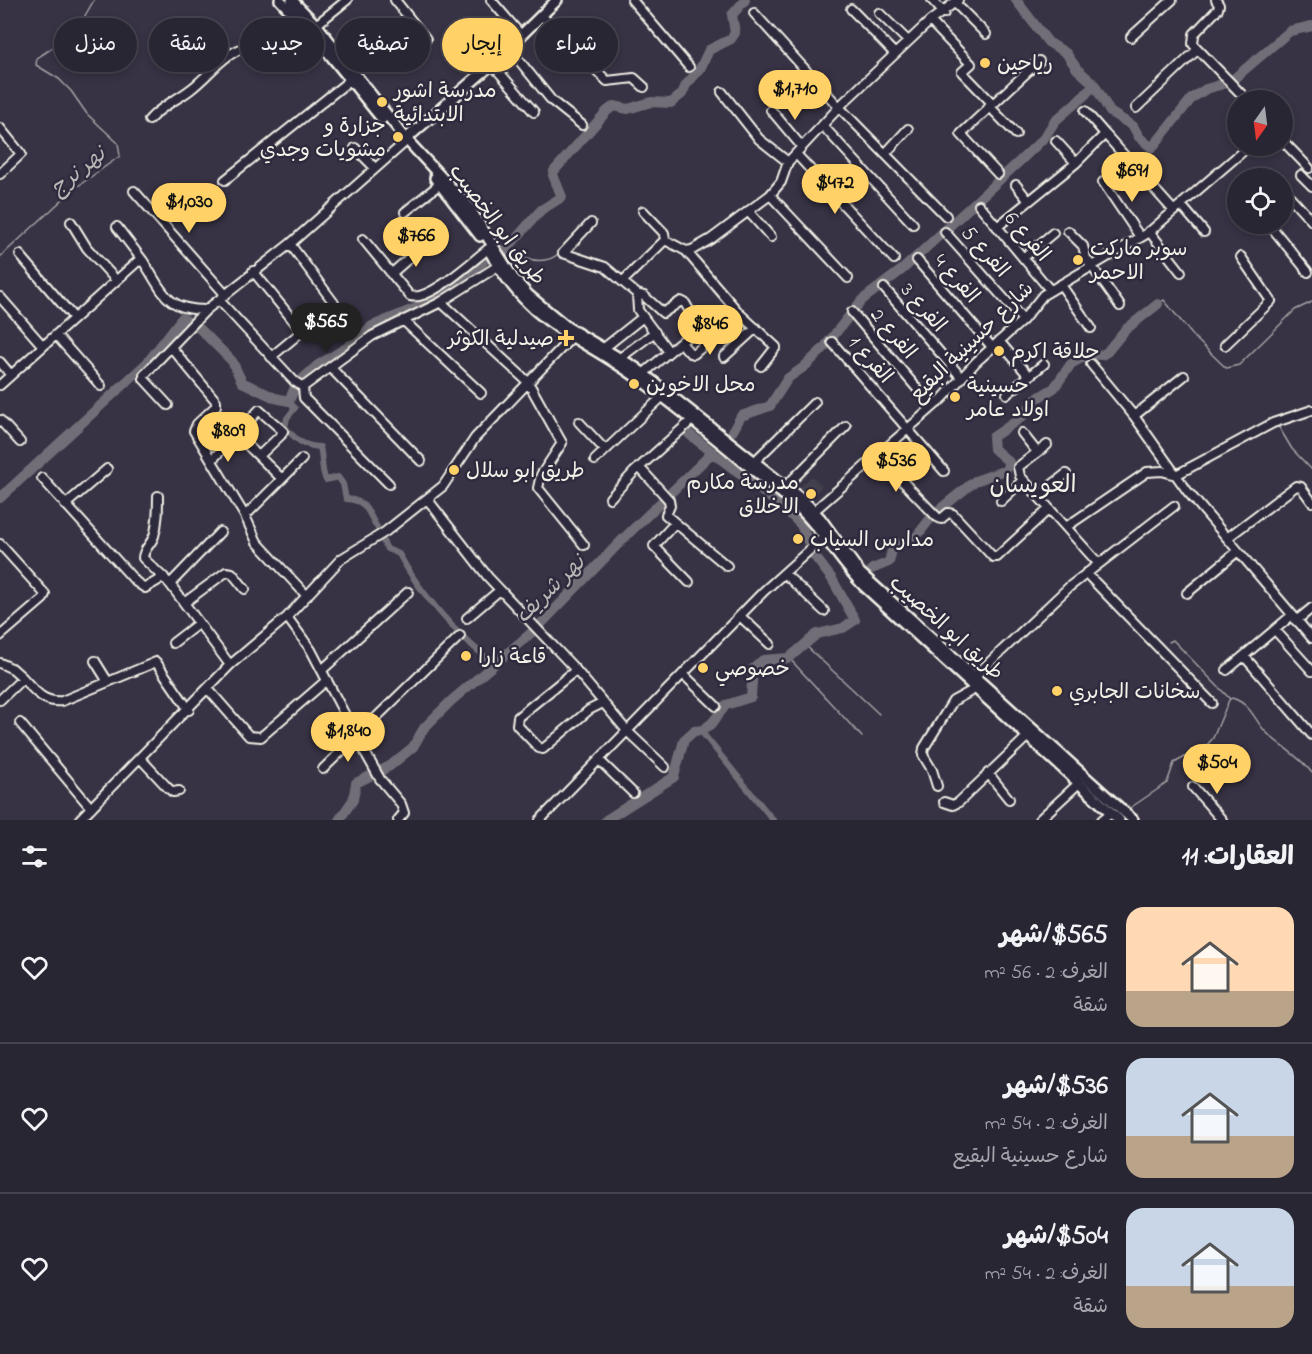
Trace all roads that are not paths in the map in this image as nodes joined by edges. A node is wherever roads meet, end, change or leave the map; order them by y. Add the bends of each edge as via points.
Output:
1 (280, 0) edge
2 (292, 0) edge
3 (347, 0) edge
4 (395, 0) edge
5 (490, 0) edge
6 (632, 0) edge
7 (932, 0) edge
8 (1172, 0) edge
9 (956, 1) edge
10 (551, 2) edge
11 (1220, 2) edge
12 (851, 9) dead end
13 (754, 13) dead end
14 (879, 13) dead end
15 (944, 13) junction
16 (541, 15) junction
17 (301, 18) edge
18 (306, 18) edge
19 (409, 18) edge
20 (506, 18) edge
21 (324, 20) edge
22 (930, 21) junction
23 (523, 33) edge
24 (986, 34) dead end
25 (1131, 37) dead end
26 (324, 40) edge
27 (324, 41) edge
28 (908, 42) junction
29 (240, 49) edge
30 (1197, 50) junction
31 (895, 54) junction
32 (1040, 61) dead end
33 (523, 65) edge
34 (689, 67) dead end
35 (483, 72) edge
36 (499, 72) edge
37 (350, 80) junction
38 (644, 87) dead end
39 (1237, 90) edge
40 (722, 92) dead end
41 (991, 105) junction
42 (839, 107) junction
43 (1136, 108) dead end
44 (771, 110) dead end
45 (1085, 111) dead end
46 (534, 112) dead end
47 (149, 120) dead end
48 (582, 125) dead end
49 (823, 126) junction
50 (0, 128) edge
51 (908, 129) dead end
52 (1017, 134) dead end
53 (1105, 134) junction
54 (405, 141) junction
55 (1056, 141) dead end
56 (802, 147) junction
57 (355, 148) dead end
58 (1293, 151) edge
59 (796, 154) junction
60 (885, 154) junction
61 (1237, 156) edge
62 (788, 162) junction
63 (1076, 163) junction
64 (375, 168) junction
65 (1309, 168) dead end
66 (0, 174) edge
67 (998, 174) dead end
68 (1301, 175) dead end
69 (225, 180) dead end
70 (1103, 182) dead end
71 (440, 184) junction
72 (1016, 185) dead end
73 (1312, 186) edge
74 (134, 191) dead end
75 (770, 195) junction
76 (1028, 200) junction
77 (1293, 200) edge
78 (979, 205) dead end
79 (1181, 205) junction
80 (643, 211) dead end
81 (748, 211) junction
82 (1174, 211) junction
83 (405, 212) dead end
84 (946, 216) dead end
85 (1312, 221) edge
86 (71, 222) dead end
87 (591, 223) dead end
88 (913, 224) dead end
89 (117, 227) dead end
90 (997, 227) junction
91 (1068, 231) dead end
92 (1149, 231) junction
93 (945, 232) dead end
94 (1204, 232) dead end
95 (1053, 233) dead end
96 (1277, 234) edge
97 (771, 237) dead end
98 (1140, 237) junction
99 (363, 239) dead end
100 (665, 240) junction
101 (290, 244) junction
102 (425, 244) dead end
103 (488, 249) junction
104 (686, 250) junction
105 (21, 255) dead end
106 (1241, 257) dead end
107 (1023, 258) junction
108 (894, 259) dead end
109 (917, 260) dead end
110 (143, 261) junction
111 (498, 266) junction
112 (1092, 266) junction
113 (253, 271) junction
114 (1308, 272) dead end
115 (1181, 273) dead end
116 (391, 274) junction
117 (848, 278) dead end
118 (116, 280) junction
119 (623, 281) junction
120 (1061, 285) junction
121 (884, 288) dead end
122 (1050, 290) junction
123 (637, 294) junction
124 (0, 297) edge
125 (222, 297) junction
126 (441, 302) junction
127 (1120, 306) dead end
128 (852, 312) dead end
129 (203, 313) junction
130 (740, 314) junction
131 (546, 316) junction
132 (643, 316) junction
133 (74, 318) junction
134 (329, 319) dead end
135 (403, 320) junction
136 (1023, 320) junction
137 (756, 328) junction
138 (1091, 328) dead end
139 (655, 332) junction
140 (56, 335) junction
141 (571, 338) junction
142 (999, 340) junction
143 (832, 342) dead end
144 (681, 343) junction
145 (1225, 345) dead end
146 (43, 346) junction
147 (171, 347) junction
148 (992, 347) junction
149 (604, 348) junction
150 (669, 352) junction
151 (271, 357) junction
152 (724, 357) dead end
153 (620, 358) junction
154 (0, 362) edge
155 (1091, 363) dead end
156 (1044, 364) dead end
157 (761, 366) dead end
158 (330, 367) junction
159 (643, 374) junction
160 (11, 375) junction
161 (1028, 375) junction
162 (1184, 376) dead end
163 (962, 377) junction
164 (528, 382) junction
165 (299, 384) junction
166 (0, 385) edge
167 (101, 386) dead end
168 (481, 393) dead end
169 (1007, 394) dead end
170 (663, 396) junction
171 (814, 402) dead end
172 (168, 405) dead end
173 (932, 406) junction
174 (1312, 410) edge
175 (1134, 416) junction
176 (0, 420) edge
177 (692, 420) junction
178 (579, 422) dead end
179 (846, 426) dead end
180 (907, 427) junction
181 (1022, 433) dead end
182 (237, 435) junction
183 (21, 442) dead end
184 (1047, 445) dead end
185 (605, 450) junction
186 (1037, 452) junction
187 (877, 455) junction
188 (259, 456) junction
189 (302, 459) dead end
190 (212, 460) junction
191 (595, 460) dead end
192 (421, 461) dead end
193 (755, 461) junction
194 (639, 467) junction
195 (107, 469) dead end
196 (944, 471) dead end
197 (1066, 474) dead end
198 (1176, 475) junction
199 (42, 478) dead end
200 (282, 478) junction
201 (1023, 480) junction
202 (389, 484) dead end
203 (786, 486) junction
204 (158, 496) dead end
205 (1038, 496) junction
206 (610, 498) dead end
207 (428, 500) junction
208 (1001, 501) dead end
209 (1312, 502) edge
210 (65, 505) junction
211 (1174, 506) dead end
212 (1049, 508) junction
213 (814, 511) junction
214 (245, 516) junction
215 (674, 524) junction
216 (1066, 527) junction
217 (220, 532) dead end
218 (824, 537) junction
219 (1227, 538) junction
220 (0, 544) edge
221 (584, 545) dead end
222 (1238, 551) junction
223 (1098, 563) junction
224 (727, 566) dead end
225 (784, 573) junction
226 (1086, 573) junction
227 (164, 578) junction
228 (689, 582) dead end
229 (170, 584) junction
230 (244, 590) dead end
231 (500, 590) junction
232 (408, 592) dead end
233 (1187, 593) dead end
234 (308, 596) junction
235 (184, 603) junction
236 (1312, 608) edge
237 (895, 609) junction
238 (824, 611) dead end
239 (287, 617) junction
240 (741, 617) junction
241 (467, 618) dead end
242 (1294, 618) junction
243 (199, 622) junction
244 (1275, 630) junction
245 (0, 636) edge
246 (460, 636) dead end
247 (1312, 638) edge
248 (173, 643) dead end
249 (770, 644) dead end
250 (1244, 656) junction
251 (95, 661) dead end
252 (0, 663) edge
253 (230, 665) junction
254 (322, 670) junction
255 (576, 670) junction
256 (1227, 670) dead end
257 (1312, 671) edge
258 (683, 674) junction
259 (974, 677) junction
260 (23, 678) junction
261 (327, 680) junction
262 (108, 682) junction
263 (208, 689) junction
264 (975, 689) junction
265 (0, 700) edge
266 (603, 703) junction
267 (1212, 703) dead end
268 (716, 706) dead end
269 (189, 710) junction
270 (20, 723) dead end
271 (627, 731) junction
272 (1029, 735) junction
273 (1312, 735) edge
274 (357, 738) junction
275 (140, 758) junction
276 (599, 760) junction
277 (665, 767) dead end
278 (323, 769) dead end
279 (988, 773) junction
280 (1079, 783) junction
281 (936, 786) dead end
282 (1193, 787) dead end
283 (179, 790) dead end
284 (633, 793) dead end
285 (1009, 800) dead end
286 (944, 802) dead end
287 (1111, 813) junction
288 (90, 814) edge
289 (79, 820) edge
290 (398, 820) edge
291 (540, 820) edge
292 (1039, 820) edge
293 (1102, 820) edge
294 (1119, 820) edge
295 (1133, 820) edge
296 (1222, 820) edge

1 - 17 main road, طريق ابو الخصيب
2 - 18 main road, طريق ابو الخصيب
3 - 21 street
4 - 19 street
5 - 20 street
6 - 34 street
7 - 15 street
8 - 25 street
9 - 15 street
9 - 24 street
10 - 16 main road
11 - 30 street via 1191,39
12 - 31 street
13 - 42 street
14 - 28 street
15 - 22 street
16 - 23 main road
16 - 38 street via 607,81 633,78
22 - 28 street
22 - 41 street via 970,64 962,72
26 - 54 main road, طريق ابو الخصيب
27 - 37 main road, طريق ابو الخصيب
28 - 31 street
29 - 47 street
30 - 39 street
30 - 43 street
31 - 42 street
32 - 41 street
33 - 48 street via 552,101
35 - 54 main road
36 - 46 street
37 - 54 main road, طريق ابو الخصيب
37 - 69 street
40 - 62 street via 759,140
41 - 52 street
41 - 67 street via 961,134
42 - 49 street
42 - 60 street
44 - 56 street
45 - 53 street
49 - 56 street
49 - 88 street
50 - 66 street via 21,154
51 - 60 street
53 - 63 street
53 - 82 street
54 - 64 street
54 - 71 main road, طريق ابو الخصيب
54 - 131 main road, طريق ابو الخصيب via 468,206 518,284
55 - 63 street
56 - 59 street
57 - 64 street
58 - 65 street
59 - 62 street
59 - 108 street
60 - 84 street
61 - 79 street, شارع حسينية البقيع
62 - 75 street via 782,182
63 - 76 street
64 - 101 street
68 - 73 street
70 - 98 street
71 - 83 street
71 - 103 main road, طريق ابو الخصيب
72 - 76 street
74 - 125 street
75 - 81 street
75 - 117 street
76 - 90 street
77 - 85 street
78 - 90 street, الفرع 6
79 - 82 street, شارع حسينية البقيع
79 - 94 street
80 - 100 street via 664,233
81 - 97 street
81 - 104 street via 711,239
82 - 92 street, شارع حسينية البقيع
86 - 118 street via 87,248
87 - 119 street via 563,253 604,267
89 - 110 street
90 - 107 street, الفرع 6
91 - 112 street via 1083,246
92 - 98 street, شارع حسينية البقيع
92 - 115 street
93 - 136 street, الفرع 5
95 - 107 street
96 - 114 street
98 - 112 street, شارع حسينية البقيع
99 - 116 street
100 - 104 street
100 - 119 street
101 - 113 street
101 - 134 street via 334,303
102 - 116 street
103 - 111 main road, طريق ابو الخصيب
103 - 116 street via 422,297 410,296
104 - 130 street
105 - 133 street
106 - 145 street via 1271,301
107 - 122 street, الفرع 6
109 - 148 street, الفرع 4
110 - 118 street
110 - 129 street via 170,302
111 - 126 street
111 - 131 main road, طريق ابو الخصيب via 520,298
112 - 120 street, شارع حسينية البقيع
112 - 127 street
113 - 125 street
113 - 151 street via 301,331
118 - 133 street
119 - 123 street
120 - 122 street, شارع حسينية البقيع
120 - 138 street
121 - 163 street, الفرع 3
122 - 136 street, شارع حسينية البقيع
123 - 132 street via 637,308
123 - 144 street via 663,313 685,303 699,327
124 - 146 street
125 - 129 street
125 - 151 street
126 - 135 street
126 - 164 street
128 - 173 street, الفرع 2
129 - 147 street
130 - 137 street
130 - 144 street via 694,354
131 - 141 main road, طريق ابو الخصيب
131 - 149 main road, طريق ابو الخصيب
132 - 139 street
132 - 149 street
133 - 140 street
135 - 158 street via 372,336
135 - 168 street
136 - 142 street, شارع حسينية البقيع
137 - 152 street
137 - 157 street via 776,347
139 - 150 street
139 - 153 street
140 - 146 street
140 - 167 street
141 - 164 street
141 - 170 main road, طريق ابو الخصيب via 615,362
142 - 148 street, شارع حسينية البقيع
142 - 161 street
143 - 180 street, الفرع 1
144 - 150 street
146 - 160 street
147 - 172 street via 144,375
147 - 190 street via 216,400 216,406 194,431
148 - 163 street, شارع حسينية البقيع
149 - 153 main road, طريق ابو الخصيب
150 - 159 street
151 - 165 street
153 - 159 main road, طريق ابو الخصيب
154 - 160 street
155 - 175 street
156 - 161 street
158 - 165 street
158 - 192 street
159 - 193 main road, طريق ابو الخصيب
160 - 166 street
161 - 169 street
162 - 175 street
163 - 173 street, شارع حسينية البقيع
164 - 207 street via 475,438 443,486
164 - 221 street via 562,442 541,475 538,488
165 - 202 street via 304,398
170 - 177 main road, طريق ابو الخصيب
170 - 185 street
171 - 193 street
173 - 180 street, شارع حسينية البقيع
174 - 198 street via 1273,423
175 - 198 street
176 - 183 street
177 - 194 street
177 - 218 main road, طريق ابو الخصيب via 795,503
178 - 185 street
179 - 203 street
180 - 187 street, شارع حسينية البقيع
180 - 196 street, الفرع 1
181 - 186 street
182 - 188 street
182 - 188 street via 259,410 264,412 282,431
182 - 190 street
184 - 186 street
185 - 191 street
186 - 201 street via 1018,467
187 - 212 street via 935,515 941,519 953,514 993,557
187 - 213 street, شارع حسينية البقيع
188 - 200 street
189 - 200 street
190 - 214 street
193 - 203 main road, طريق ابو الخصيب
194 - 206 street
194 - 215 street via 669,500 666,515
195 - 210 street
197 - 205 street
198 - 216 street via 1147,472
198 - 219 street
199 - 210 street
200 - 214 street
201 - 205 street
201 - 208 street
203 - 213 main road, طريق ابو الخصيب
204 - 227 street via 156,529 143,558
205 - 212 street
207 - 231 street
207 - 234 street via 341,559
209 - 219 street via 1296,486
210 - 227 street via 141,586 150,587
211 - 223 street
212 - 216 street
213 - 237 main road, طريق ابو الخصيب via 854,566
214 - 234 street via 256,542
215 - 224 street
215 - 228 street via 654,546
216 - 223 street
217 - 229 street
218 - 225 street
218 - 237 main road, طريق ابو الخصيب via 850,572
219 - 222 street
220 - 245 street via 45,594
222 - 233 street
222 - 242 street
223 - 226 street
225 - 238 street
225 - 240 street
226 - 259 street
226 - 267 street
227 - 229 street
229 - 235 street
230 - 235 street via 232,573 226,572
231 - 241 street
231 - 255 street
232 - 254 street
234 - 239 street
235 - 243 street
236 - 242 street
237 - 259 main road, طريق ابو الخصيب
237 - 264 main road, طريق ابو الخصيب
239 - 253 street
239 - 254 street
240 - 249 street
240 - 258 street
242 - 244 street
242 - 247 street
243 - 248 street
243 - 253 street
244 - 250 street
244 - 257 street
246 - 274 street
250 - 256 street
250 - 273 street
251 - 262 street
252 - 260 street
253 - 263 street
254 - 261 street
255 - 266 street
255 - 266 street via 518,717 517,725 543,749
258 - 268 street
258 - 271 street
259 - 295 main road, طريق ابو الخصيب
260 - 262 street via 41,697 56,702
260 - 265 street
261 - 263 street via 255,738
261 - 274 street
262 - 269 street via 156,662
263 - 269 street
264 - 272 main road, طريق ابو الخصيب
264 - 281 street via 953,701 924,748 923,755
266 - 271 street
269 - 275 street
270 - 288 street
271 - 276 street
271 - 277 street
272 - 279 street
272 - 280 main road, طريق ابو الخصيب
274 - 278 street
274 - 290 street via 380,779 401,804 404,813
275 - 283 street via 168,788 173,792
275 - 288 street
276 - 284 street
276 - 291 street
279 - 285 street
279 - 286 street via 953,806
280 - 287 main road, طريق ابو الخصيب
280 - 292 street
282 - 296 street
287 - 293 street
287 - 294 main road, طريق ابو الخصيب
288 - 289 street

